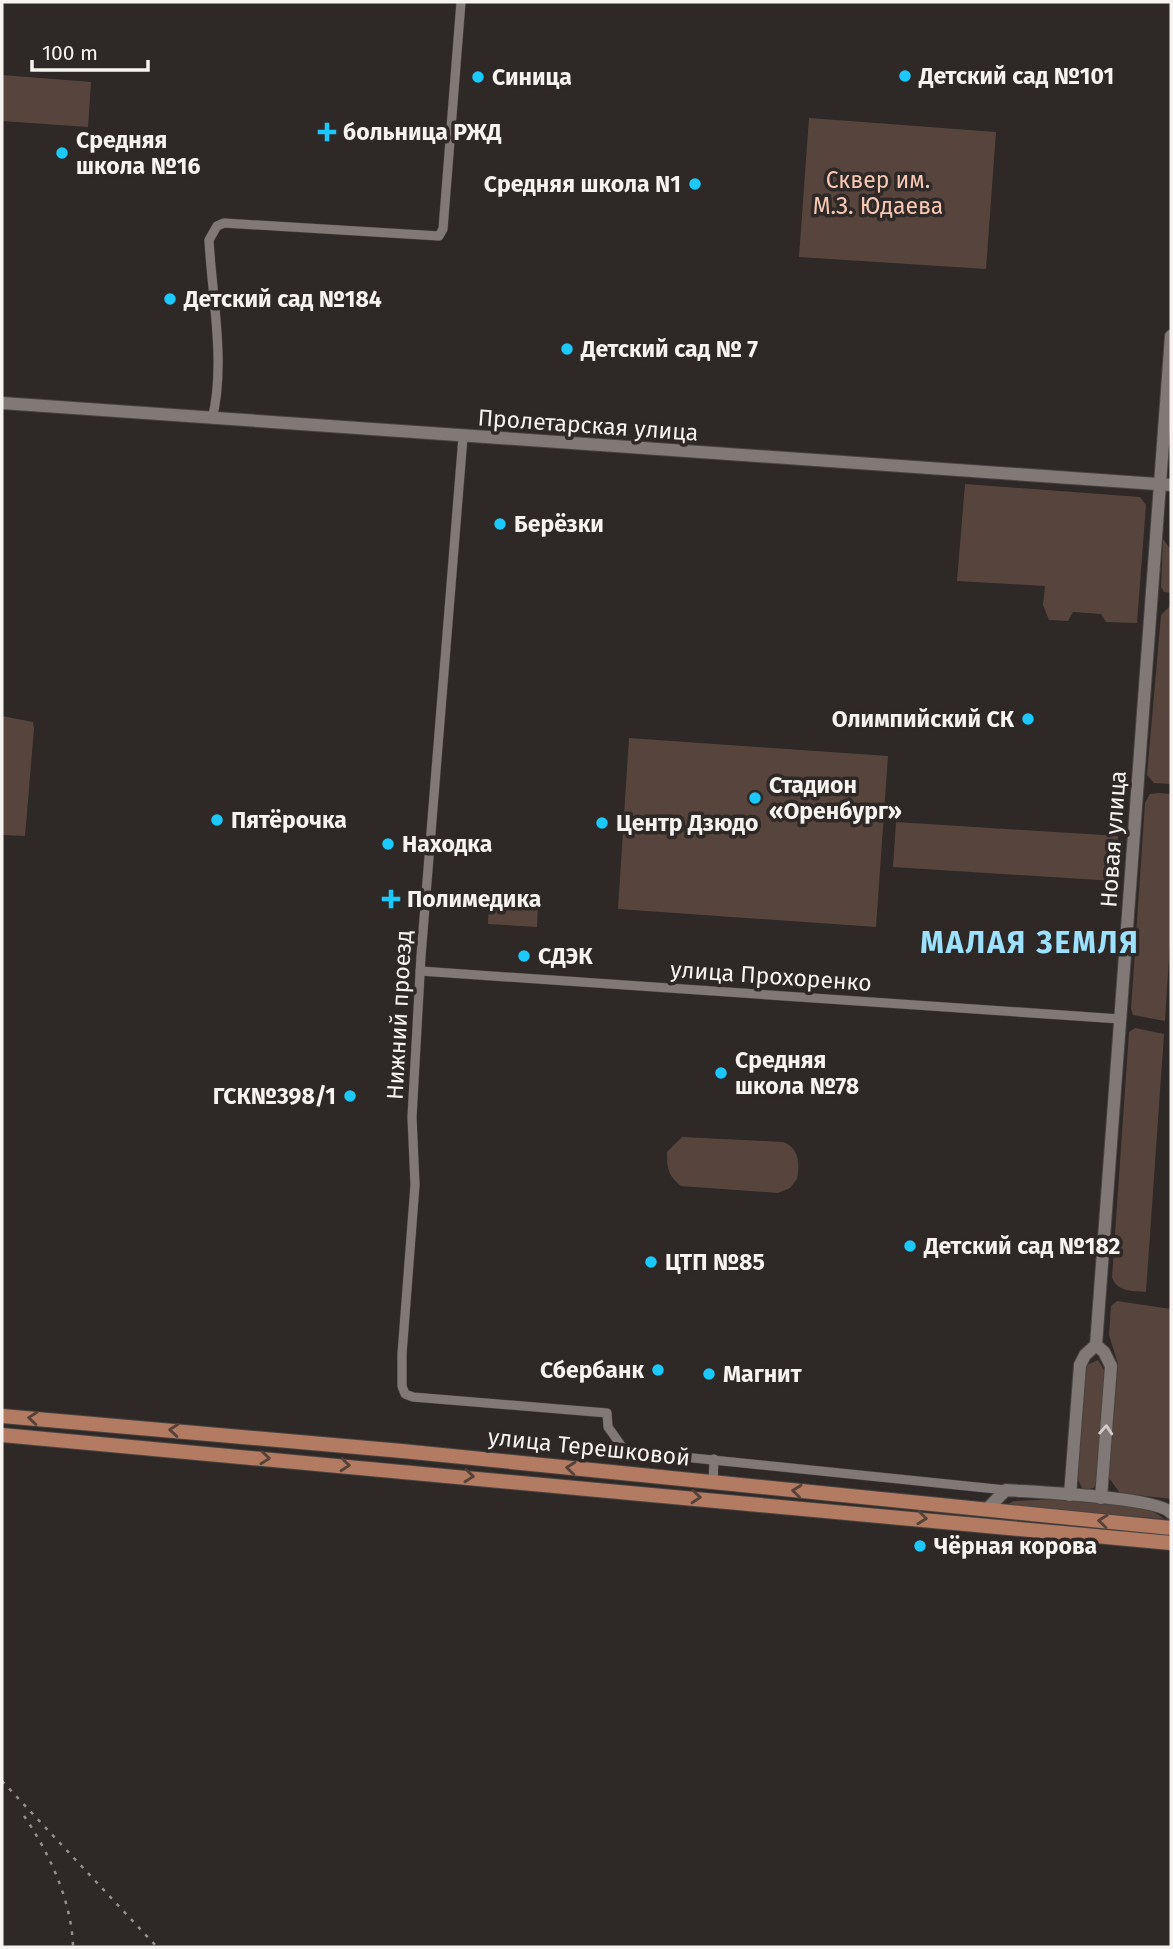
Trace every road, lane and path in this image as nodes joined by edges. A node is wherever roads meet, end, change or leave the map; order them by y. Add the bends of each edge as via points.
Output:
1 (461, 2) edge
2 (1171, 336) edge
3 (2, 403) edge
4 (212, 419) junction
5 (463, 437) junction
6 (1166, 485) edge
7 (420, 971) junction
8 (1120, 1020) junction
9 (1096, 1345) junction
10 (2, 1416) edge
11 (2, 1435) edge
12 (715, 1460) junction
13 (713, 1483) junction
14 (1006, 1490) junction
15 (1070, 1495) junction
16 (1101, 1498) junction
17 (825, 1502) junction
18 (987, 1509) junction
19 (1171, 1513) edge
20 (1171, 1528) edge
21 (1171, 1534) edge
22 (1171, 1543) edge

1 - 4 street via 439,236 217,226 209,240 219,360
2 - 6 main road, Новая улица
3 - 4 main road, Пролетарская улица
4 - 5 main road, Пролетарская улица
5 - 6 main road, Пролетарская улица
5 - 7 street, Нижний проезд
6 - 8 main road, Новая улица
7 - 8 street, улица Прохоренко
7 - 12 street, Нижний проезд via 405,1394 607,1413 608,1427 625,1451
8 - 9 main road, Новая улица
9 - 15 main road, Новая улица via 1080,1365
16 -> 9 main road via 1111,1366
13 -> 10 main road, улица Терешковой
11 -> 17 main road, улица Терешковой
12 - 13 street
12 - 14 street
17 -> 13 main road, улица Терешковой
14 - 15 main road
14 - 18 main road
15 - 16 main road
16 - 19 main road via 1161,1506
17 - 18 main road, улица Терешковой
17 -> 22 main road, улица Терешковой
20 -> 18 main road, улица Терешковой
21 - 22 main road

